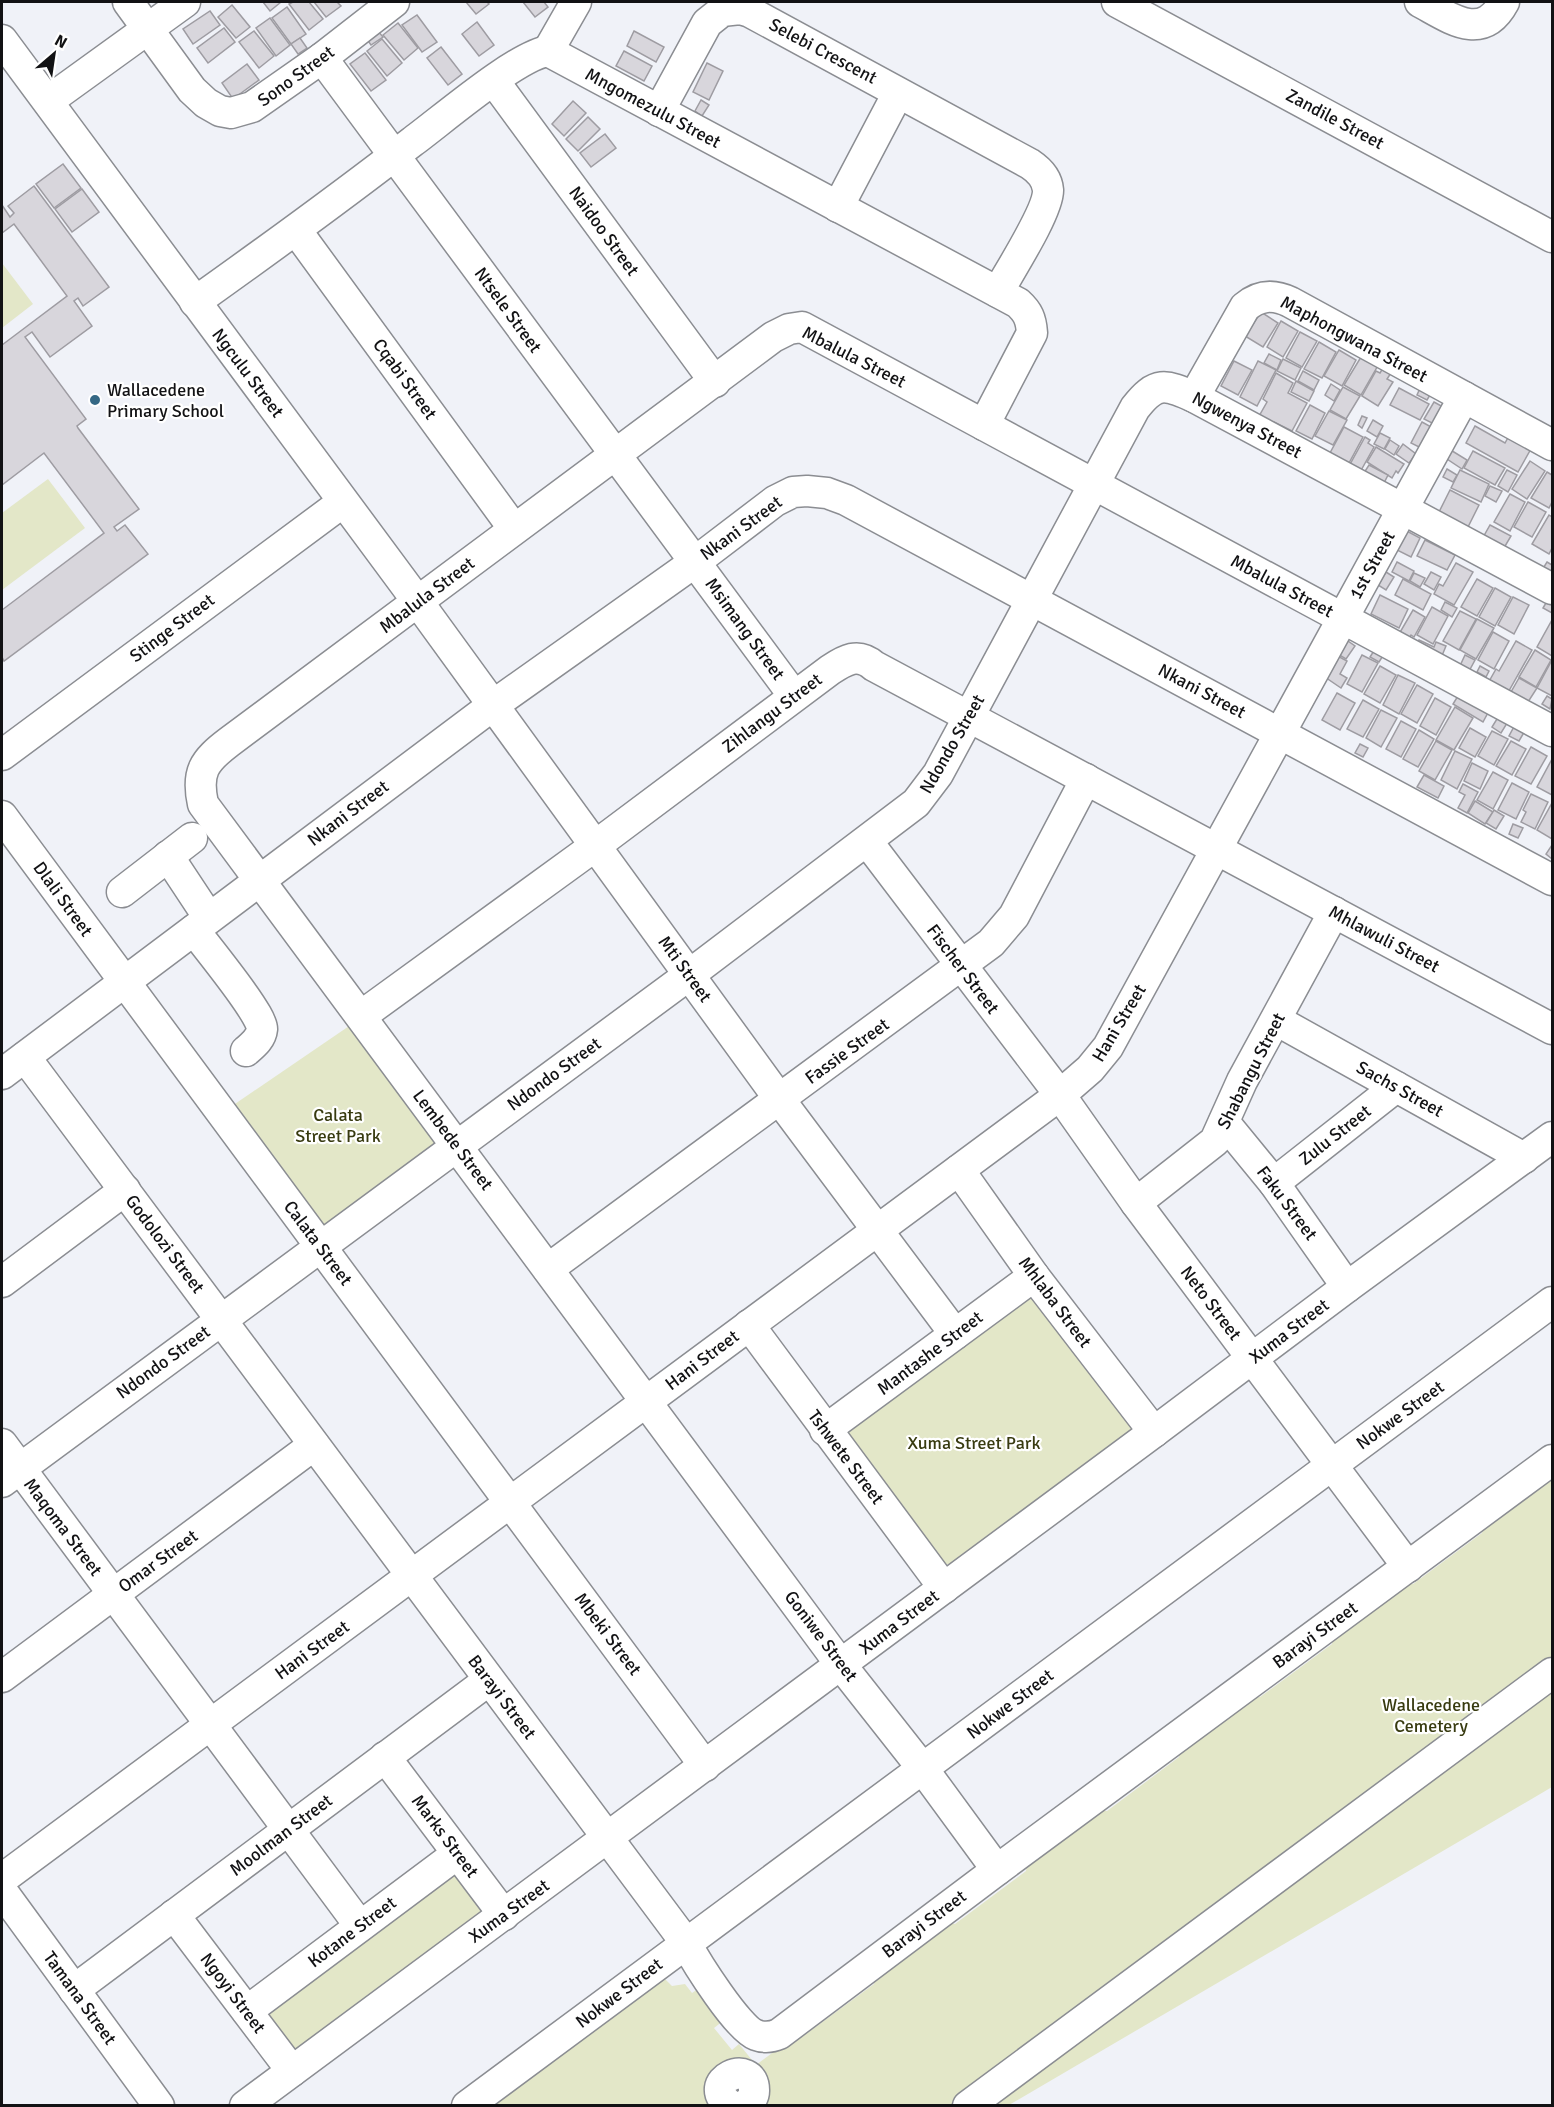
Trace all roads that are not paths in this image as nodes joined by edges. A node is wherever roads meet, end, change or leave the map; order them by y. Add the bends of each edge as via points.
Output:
1 (129, 2) edge
2 (185, 2) edge
3 (394, 2) edge
4 (576, 2) edge
5 (1117, 2) edge
6 (1420, 2) edge
7 (1504, 2) edge
8 (149, 29) junction
9 (2, 40) edge
10 (548, 51) junction
11 (322, 58) junction
12 (494, 81) junction
13 (898, 93) junction
14 (48, 100) junction
15 (659, 111) junction
16 (395, 156) junction
17 (838, 207) junction
18 (296, 230) junction
19 (1552, 237) edge
20 (998, 292) junction
21 (195, 302) junction
22 (715, 382) junction
23 (1194, 397) junction
24 (1464, 397) junction
25 (984, 425) junction
26 (1552, 445) edge
27 (615, 454) junction
28 (1094, 485) junction
29 (344, 502) junction
30 (1403, 509) junction
31 (514, 529) junction
32 (695, 562) junction
33 (1552, 589) edge
34 (1032, 600) junction
35 (418, 602) junction
36 (1343, 618) junction
37 (794, 696) junction
38 (492, 706) junction
39 (969, 717) junction
40 (1552, 731) edge
41 (1280, 733) junction
42 (2, 755) edge
43 (1086, 779) junction
44 (2, 816) edge
45 (192, 838) dead end
46 (867, 841) junction
47 (595, 846) junction
48 (1216, 849) junction
49 (168, 856) junction
50 (259, 879) junction
51 (1552, 879) edge
52 (122, 892) dead end
53 (1334, 912) junction
54 (201, 924) junction
55 (961, 967) junction
56 (689, 975) junction
57 (125, 983) junction
58 (361, 1016) junction
59 (1276, 1020) junction
60 (1552, 1029) edge
61 (246, 1051) dead end
62 (26, 1057) junction
63 (2, 1074) edge
64 (1396, 1087) junction
65 (1060, 1095) junction
66 (780, 1100) junction
67 (1224, 1122) junction
68 (1552, 1137) edge
69 (456, 1145) junction
70 (1524, 1158) junction
71 (959, 1170) junction
72 (1274, 1183) junction
73 (125, 1190) junction
74 (1136, 1203) junction
75 (878, 1230) junction
76 (320, 1246) junction
77 (548, 1269) junction
78 (1034, 1275) junction
79 (2, 1282) edge
80 (1347, 1287) junction
81 (1552, 1302) edge
82 (221, 1319) junction
83 (749, 1325) junction
84 (956, 1334) junction
85 (1253, 1359) junction
86 (647, 1401) junction
87 (825, 1430) junction
88 (1154, 1432) junction
89 (2, 1444) edge
90 (314, 1445) junction
91 (1552, 1460) edge
92 (1332, 1465) junction
93 (10, 1475) edge
94 (510, 1503) junction
95 (1408, 1567) junction
96 (411, 1576) junction
97 (944, 1588) junction
98 (113, 1594) junction
99 (841, 1665) junction
100 (1552, 1673) edge
101 (2, 1677) edge
102 (489, 1680) junction
103 (210, 1725) junction
104 (386, 1757) junction
105 (705, 1766) junction
106 (923, 1769) junction
107 (289, 1830) junction
108 (607, 1838) junction
109 (457, 1854) junction
110 (997, 1870) junction
111 (2, 1879) edge
112 (2, 1891) edge
113 (174, 1915) junction
114 (504, 1915) junction
115 (360, 1926) junction
116 (686, 1943) junction
117 (74, 1990) junction
118 (246, 2011) junction
119 (292, 2071) junction
120 (159, 2106) edge
121 (245, 2106) edge
122 (467, 2106) edge
123 (968, 2106) edge

1 - 8 street, Sono Street
2 - 8 street
3 - 11 street, Sono Street
4 - 10 street
5 - 19 street, Zandile Street
6 - 7 street via 1471,25 1488,21
8 - 11 street, Sono Street via 192,90 206,103 231,113 252,107
8 - 14 street
9 - 14 street, Ngculu Street
10 - 12 street via 529,57
10 - 15 street, Mngomezulu Street
11 - 16 street, Ntsele Street
12 - 16 street
12 - 22 street, Naidoo Street
13 - 15 street, Selebi Crescent via 750,12 731,9 707,22
13 - 17 street, Selebi Crescent
13 - 20 street, Selebi Crescent via 1030,164 1045,180 1045,206
14 - 21 street, Ngculu Street
15 - 17 street, Mngomezulu Street
16 - 18 street
16 - 27 street, Ntsele Street
17 - 20 street, Mngomezulu Street
18 - 21 street
18 - 31 street, Cqabi Street
20 - 25 street, Mngomezulu Street via 1027,311 1032,333
21 - 29 street, Ngculu Street
22 - 25 street, Mbalula Street via 773,337 789,328 802,327
22 - 27 street, Mbalula Street
23 - 24 street, Maphongwana Street via 1245,307 1257,298 1274,296
23 - 28 street, Ngwenya Street via 1172,387 1147,393
23 - 30 street, Ngwenya Street
24 - 26 street, Maphongwana Street
24 - 30 street, 1st Street
25 - 28 street, Mbalula Street
27 - 31 street, Mbalula Street
27 - 32 street, Ntsele Street
28 - 34 street, Ngwenya Street
28 - 36 street, Mbalula Street
29 - 35 street, Ngculu Street
29 - 42 street, Stinge Street
30 - 33 street, Ngwenya Street
30 - 36 street, 1st Street
31 - 35 street, Mbalula Street
32 - 34 street, Nkani Street via 775,501 793,492 827,493
32 - 37 street, Msimang Street
32 - 38 street, Nkani Street
34 - 39 street, Ndondo Street
34 - 41 street, Nkani Street
35 - 38 street, Ngculu Street
35 - 50 street, Mbalula Street via 212,755 205,765 199,787 203,804
36 - 40 street, Mbalula Street
36 - 41 street, 1st Street
37 - 39 street, Zihlangu Street via 844,661 866,659
37 - 47 street, Zihlangu Street
38 - 47 street, Mti Street
38 - 50 street, Nkani Street
39 - 43 street, Zihlangu Street
39 - 46 street, Ndondo Street via 927,791
41 - 48 street, Hani Street
41 - 51 street, Nkani Street
43 - 48 street, Zihlangu Street
43 - 55 street, Fassie Street via 1014,916 992,943
44 - 57 street, Dlali Street
45 - 49 street
46 - 55 street, Fischer Street
46 - 56 street, Ndondo Street
47 - 56 street, Mti Street
47 - 58 street, Zihlangu Street
48 - 53 street, Mhlawuli Street
48 - 65 street, Hani Street via 1108,1047
49 - 52 street
49 - 54 street
50 - 54 street, Nkani Street
50 - 58 street, Lembede Street
53 - 59 street, Shabangu Street
53 - 60 street, Mhlawuli Street
54 - 57 street, Nkani Street
54 - 61 street via 261,1022 257,1041
55 - 65 street, Fischer Street
55 - 66 street, Fassie Street
56 - 66 street, Mti Street
56 - 69 street, Ndondo Street
57 - 62 street, Nkani Street
57 - 76 street, Calata Street
58 - 69 street, Lembede Street
59 - 64 street, Sachs Street
59 - 67 street, Shabangu Street
62 - 63 street, Nkani Street
62 - 73 street, Godolozi Street
64 - 70 street, Sachs Street
64 - 72 street, Zulu Street
65 - 71 street, Hani Street
65 - 74 street, Neto Street
66 - 75 street, Mti Street
66 - 77 street, Fassie Street
67 - 72 street, Faku Street
67 - 74 street, Shabangu Street via 1215,1141
68 - 70 street, Xuma Street
69 - 76 street, Ndondo Street
69 - 77 street, Lembede Street
70 - 80 street, Xuma Street
71 - 75 street, Hani Street
71 - 78 street, Mhlaba Street
72 - 80 street, Faku Street
73 - 79 street
73 - 82 street, Godolozi Street
74 - 85 street, Neto Street
75 - 83 street, Hani Street
75 - 84 street, Mti Street
76 - 82 street, Ndondo Street
76 - 94 street, Calata Street
77 - 86 street, Lembede Street
78 - 84 street, Mantashe Street
78 - 88 street, Mhlaba Street
80 - 85 street, Xuma Street
81 - 92 street, Nokwe Street
82 - 90 street, Godolozi Street
82 - 93 street, Ndondo Street
83 - 86 street, Hani Street
83 - 87 street, Tshwete Street
84 - 87 street, Mantashe Street
85 - 88 street, Xuma Street
85 - 92 street, Neto Street
86 - 94 street, Hani Street
86 - 99 street, Goniwe Street
87 - 97 street, Tshwete Street
88 - 97 street, Xuma Street
89 - 93 street, Maqoma Street
90 - 96 street, Godolozi Street
90 - 98 street, Omar Street
91 - 95 street, Barayi Street
92 - 95 street, Neto Street
92 - 106 street, Nokwe Street
93 - 98 street, Maqoma Street
94 - 96 street, Hani Street
94 - 105 street, Mbeki Street
95 - 110 street, Barayi Street
96 - 102 street, Barayi Street
96 - 103 street, Hani Street
97 - 99 street, Xuma Street
98 - 101 street, Omar Street
98 - 103 street, Maqoma Street
99 - 105 street, Xuma Street
99 - 106 street, Goniwe Street
100 - 123 street
102 - 104 street, Moolman Street
102 - 108 street, Barayi Street
103 - 107 street, Maqoma Street
103 - 111 street, Hani Street
104 - 107 street, Moolman Street
104 - 109 street, Marks Street
105 - 108 street, Xuma Street
106 - 110 street, Goniwe Street
106 - 116 street, Nokwe Street
107 - 113 street, Moolman Street
107 - 115 street, Maqoma Street
108 - 114 street, Xuma Street
108 - 116 street, Barayi Street
109 - 114 street, Marks Street
109 - 115 street, Kotane Street
110 - 116 street, Barayi Street via 772,2036 757,2036 743,2026
112 - 117 street, Tamana Street
113 - 117 street, Moolman Street
113 - 118 street, Ngoyi Street
114 - 119 street, Xuma Street
115 - 118 street, Kotane Street
116 - 122 street, Nokwe Street
117 - 120 street, Tamana Street
118 - 119 street, Ngoyi Street
119 - 121 street, Xuma Street

